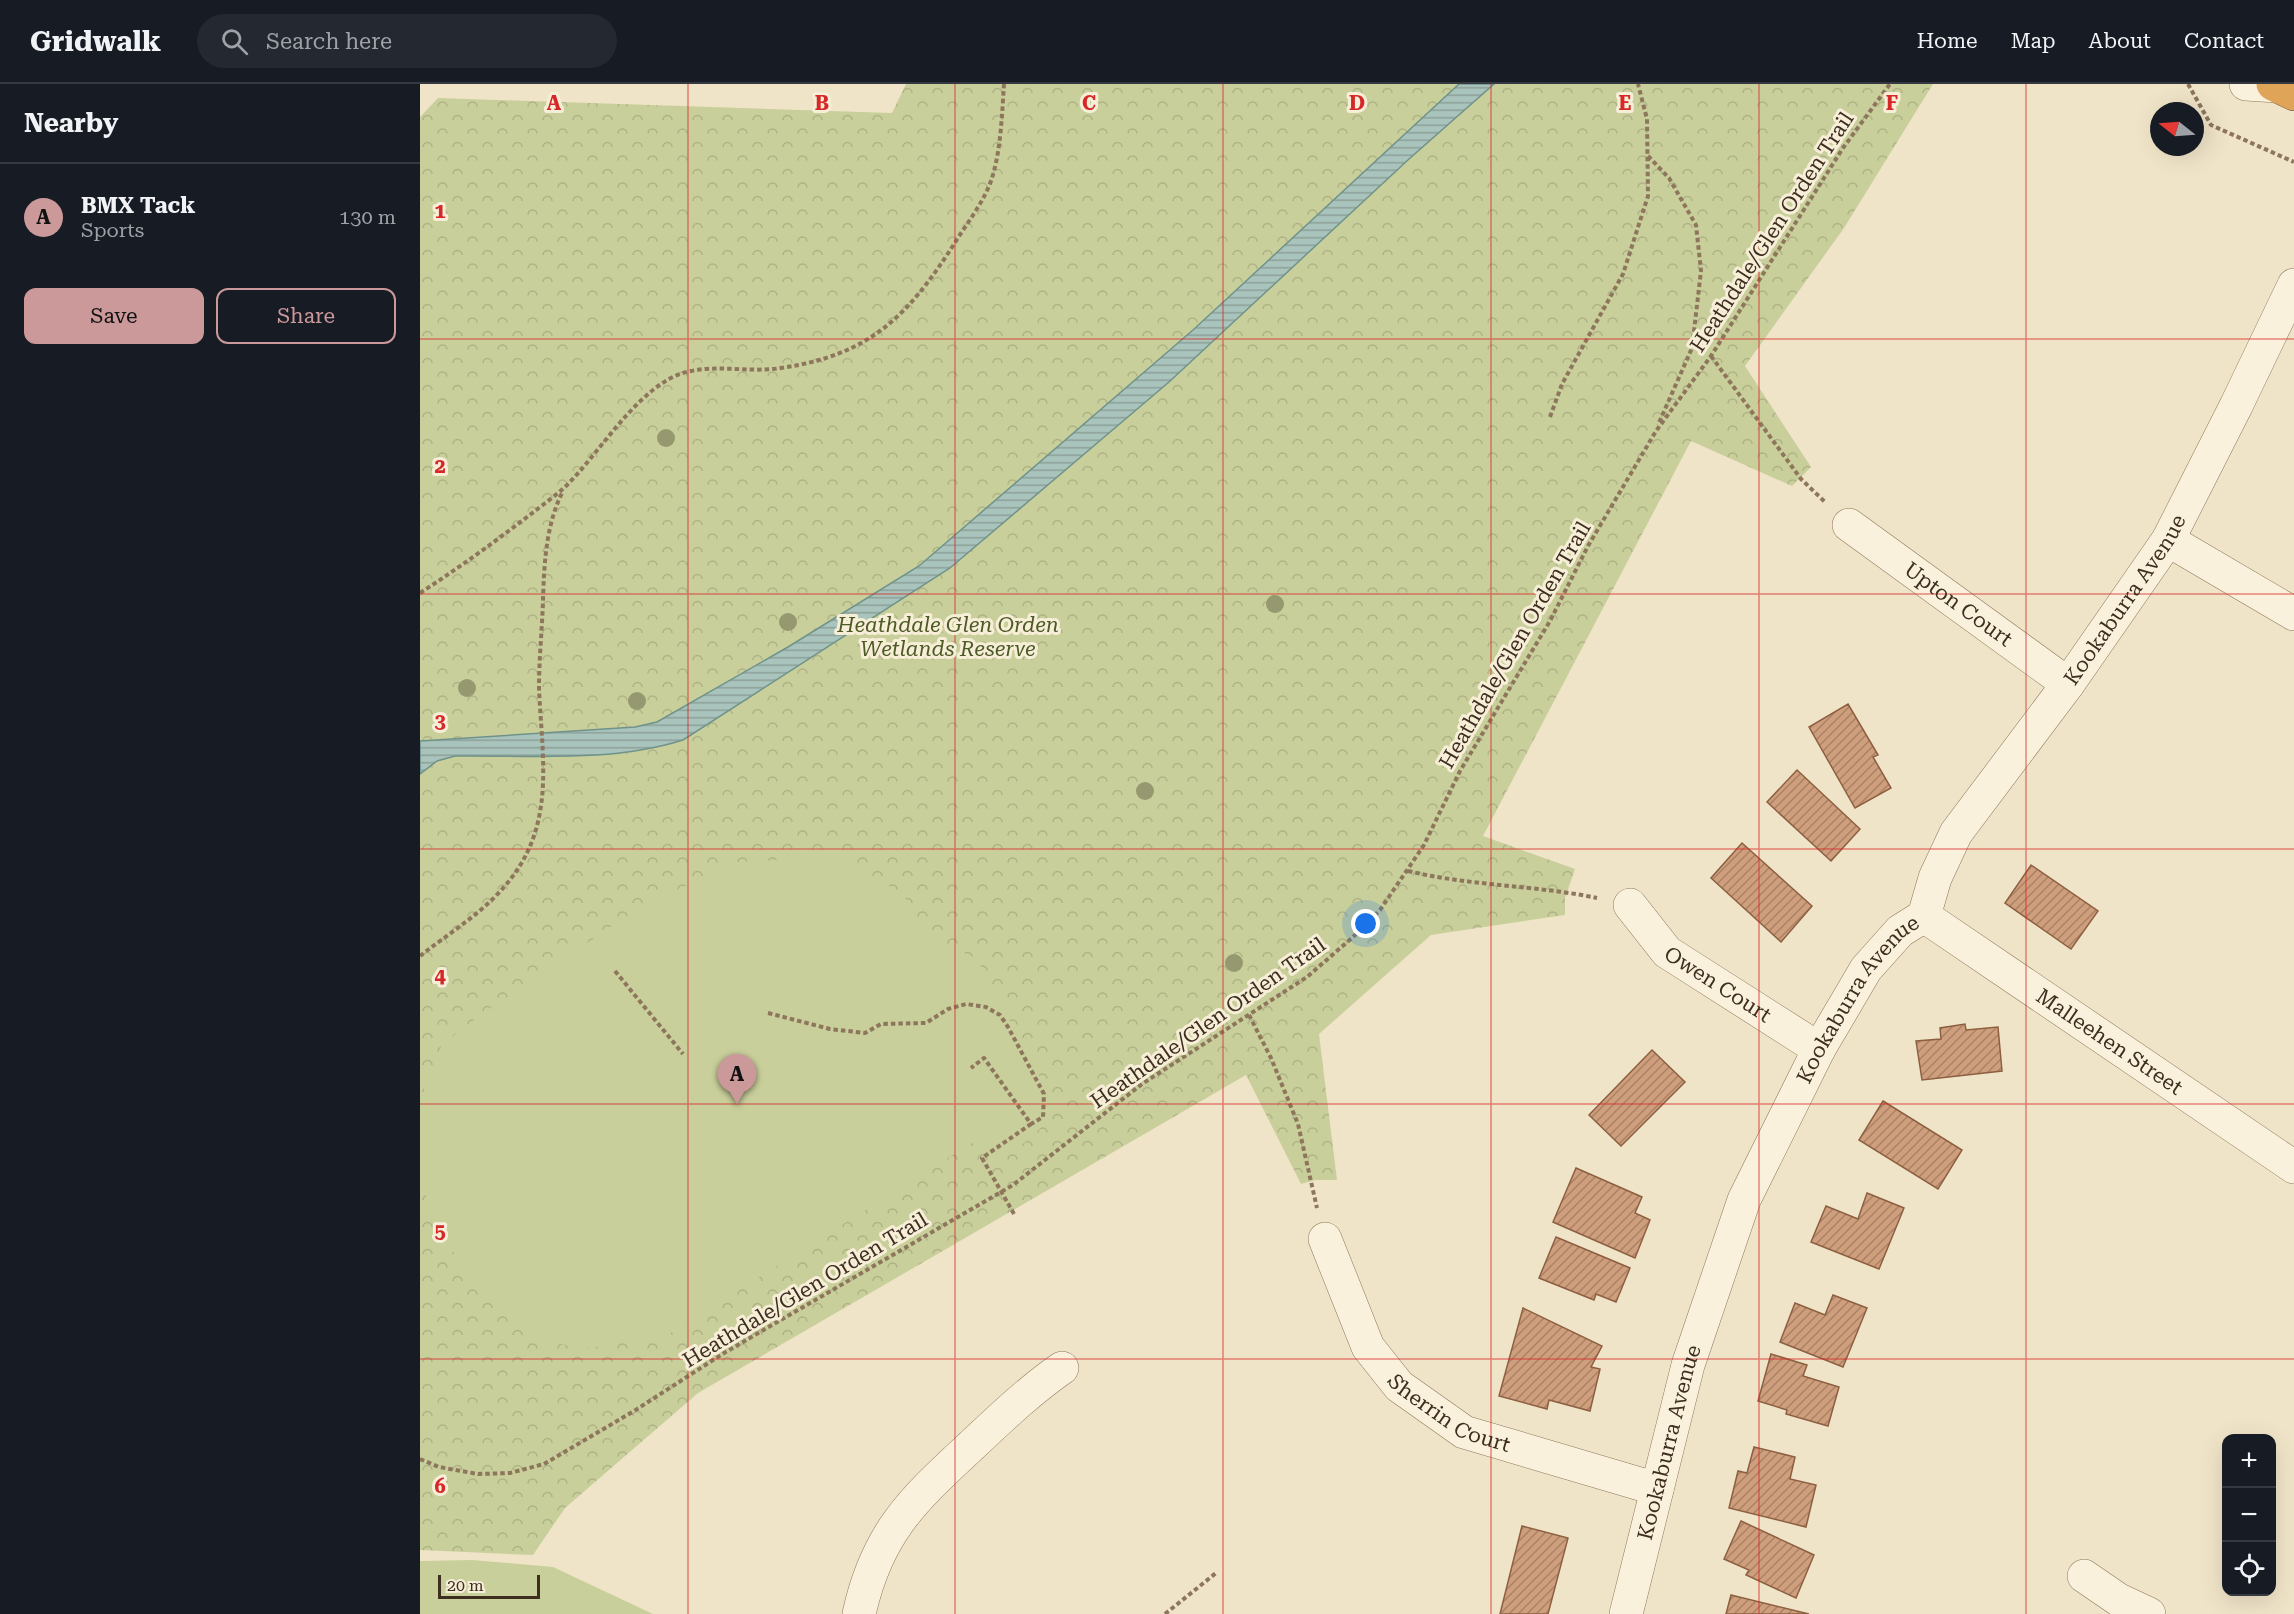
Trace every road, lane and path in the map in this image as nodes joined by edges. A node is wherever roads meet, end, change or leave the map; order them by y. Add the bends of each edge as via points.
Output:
1 (1004, 84) edge
2 (1638, 84) edge
3 (1890, 84) edge
4 (2188, 84) edge
5 (1647, 156) junction
6 (2294, 162) edge
7 (2294, 285) edge
8 (1711, 356) junction
9 (1550, 417) dead end
10 (1651, 440) junction
11 (564, 487) junction
12 (1849, 525) joint
13 (2168, 540) junction
14 (420, 593) edge
15 (2294, 614) edge
16 (2068, 684) junction
17 (1408, 871) junction
18 (1630, 904) joint
19 (1924, 916) junction
20 (420, 956) edge
21 (615, 970) dead end
22 (768, 1013) dead end
23 (1249, 1015) junction
24 (1819, 1049) junction
25 (683, 1054) dead end
26 (971, 1068) dead end
27 (1032, 1124) junction
28 (2294, 1167) edge
29 (1002, 1192) junction
30 (1014, 1214) dead end
31 (1325, 1239) joint
32 (1062, 1368) dead end
33 (420, 1459) edge
34 (1657, 1489) junction
35 (1216, 1573) dead end
36 (2084, 1576) dead end
37 (859, 1614) edge
38 (1166, 1614) edge
39 (1626, 1614) edge
40 (2149, 1614) edge

1 - 11 path via 992,179 934,275 901,316 861,345 827,360 779,369 707,368 671,378 648,394
2 - 5 path via 1647,119
3 - 8 path, Heathdale/Glen Orden Trail via 1843,148
4 - 6 path via 2211,125
5 - 9 path via 1648,196 1623,274 1562,384
5 - 10 path via 1669,178 1696,225 1701,271 1692,348
7 - 13 street, Kookaburra Avenue
8 - 10 path, Heathdale/Glen Orden Trail
8 - 12 path via 1801,479
10 - 17 path, Heathdale/Glen Orden Trail via 1460,771
11 - 14 path via 472,560
11 - 20 path via 551,522 544,575 539,686 544,797 538,825 527,854 504,887
12 - 16 street, Upton Court
13 - 15 street
13 - 16 street, Kookaburra Avenue
16 - 19 street, Kookaburra Avenue via 1956,833 1935,878
17 - 18 path
17 - 23 path, Heathdale/Glen Orden Trail via 1380,910 1353,937 1307,977
18 - 24 street, Owen Court via 1667,952
19 - 24 street, Kookaburra Avenue via 1900,932 1866,969
19 - 28 street, Malleehen Street
21 - 25 path
22 - 27 path via 830,1029 865,1033 881,1023 926,1023 948,1009 966,1004 986,1007 1000,1015 1044,1094 1043,1117
23 - 29 path, Heathdale/Glen Orden Trail via 1142,1084
23 - 31 path via 1298,1124
24 - 34 street, Kookaburra Avenue via 1744,1200 1688,1365
26 - 27 path via 984,1058
27 - 29 path via 982,1158
29 - 30 path
29 - 33 path, Heathdale/Glen Orden Trail via 724,1353 544,1464 510,1473 478,1474
31 - 34 street, Sherrin Court via 1368,1347 1400,1386 1464,1432
32 - 37 street via 1027,1393 914,1500 874,1564
34 - 39 street, Kookaburra Avenue
35 - 38 path
36 - 40 street via 2119,1600

